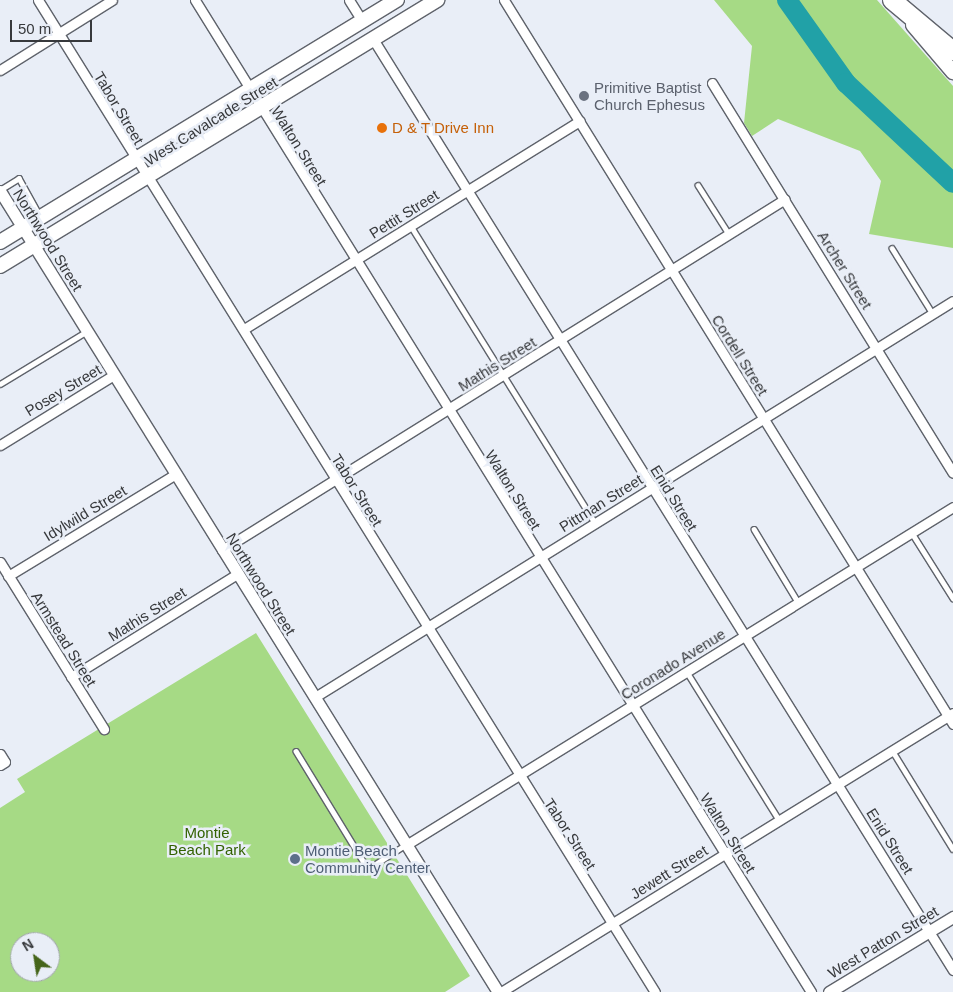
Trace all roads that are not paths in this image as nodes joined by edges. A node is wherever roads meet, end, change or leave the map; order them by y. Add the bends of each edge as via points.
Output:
1 (38, 0) edge
2 (112, 0) edge
3 (195, 0) edge
4 (349, 0) edge
5 (397, 0) edge
6 (438, 0) edge
7 (504, 0) edge
8 (892, 0) edge
9 (362, 21) junction
10 (58, 33) junction
11 (373, 39) junction
12 (953, 51) edge
13 (0, 70) edge
14 (953, 72) edge
15 (712, 83) dead end
16 (250, 92) junction
17 (261, 109) junction
18 (580, 121) junction
19 (137, 162) junction
20 (148, 179) junction
21 (698, 186) dead end
22 (0, 190) edge
23 (467, 191) junction
24 (785, 199) junction
25 (42, 219) junction
26 (411, 226) junction
27 (24, 230) junction
28 (728, 234) junction
29 (0, 242) edge
30 (34, 247) junction
31 (892, 248) dead end
32 (354, 261) junction
33 (0, 266) edge
34 (672, 270) junction
35 (953, 301) edge
36 (933, 314) junction
37 (244, 329) junction
38 (87, 331) junction
39 (560, 340) junction
40 (878, 348) junction
41 (114, 375) junction
42 (503, 376) junction
43 (0, 384) edge
44 (447, 410) junction
45 (763, 419) junction
46 (0, 444) edge
47 (953, 473) edge
48 (176, 474) junction
49 (334, 480) junction
50 (652, 488) junction
51 (953, 507) edge
52 (595, 523) junction
53 (754, 529) dead end
54 (912, 533) junction
55 (222, 550) junction
56 (539, 558) junction
57 (0, 562) edge
58 (856, 567) junction
59 (237, 574) junction
60 (8, 576) junction
61 (953, 598) edge
62 (798, 602) junction
63 (427, 628) junction
64 (742, 637) junction
65 (687, 672) junction
66 (71, 677) junction
67 (315, 697) junction
68 (632, 706) junction
69 (951, 717) edge
70 (104, 729) dead end
71 (892, 750) junction
72 (296, 751) dead end
73 (517, 776) junction
74 (838, 784) junction
75 (779, 820) junction
76 (406, 845) junction
77 (953, 849) edge
78 (725, 854) junction
79 (953, 917) edge
80 (612, 924) junction
81 (929, 931) junction
82 (953, 970) edge
83 (499, 992) edge
84 (655, 992) edge
85 (811, 992) edge
86 (829, 992) edge

1 - 10 street, Tabor Street
2 - 10 street
3 - 16 street, Walton Street
4 - 9 street
5 - 9 main road, West Cavalcade Street
6 - 11 main road, West Cavalcade Street
7 - 18 street, Cordell Street
8 - 12 highway
8 - 14 main road
9 - 16 main road, West Cavalcade Street
10 - 13 street
10 - 19 street, Tabor Street
11 - 17 main road, West Cavalcade Street
11 - 23 street, Enid Street
15 - 24 street, Archer Street
16 - 17 street, Walton Street
16 - 19 main road, West Cavalcade Street
17 - 20 main road, West Cavalcade Street
17 - 32 street, Walton Street
18 - 23 street, Pettit Street
18 - 34 street, Cordell Street
19 - 20 street, Tabor Street
19 - 25 main road, West Cavalcade Street
20 - 30 main road, West Cavalcade Street
20 - 37 street, Tabor Street
21 - 28 lane
22 - 25 lane via 19,178
22 - 27 street, Northwood Street
23 - 26 street, Pettit Street
23 - 39 street, Enid Street
24 - 28 street, Mathis Street
24 - 40 street, Archer Street
25 - 27 main road, West Cavalcade Street
26 - 32 street, Pettit Street
26 - 42 lane
27 - 29 main road, West Cavalcade Street
27 - 30 street, Northwood Street
28 - 34 street, Mathis Street
30 - 33 main road, West Cavalcade Street
30 - 38 street, Northwood Street
31 - 36 lane
32 - 37 street, Pettit Street
32 - 44 street, Walton Street
34 - 39 street, Mathis Street
34 - 45 street, Cordell Street
35 - 36 street, Pittman Street
36 - 40 street, Pittman Street
37 - 49 street, Tabor Street
38 - 41 street, Northwood Street
38 - 43 lane
39 - 42 street, Mathis Street
39 - 50 street, Enid Street
40 - 45 street, Pittman Street
40 - 47 street, Archer Street
41 - 46 street, Posey Street
41 - 48 street, Northwood Street
42 - 44 street, Mathis Street
42 - 52 lane
44 - 49 street, Mathis Street
44 - 56 street, Walton Street
45 - 50 street, Pittman Street
45 - 58 street, Cordell Street
48 - 55 street, Northwood Street
48 - 60 street, Idylwild Street
49 - 55 street, Mathis Street
49 - 63 street, Tabor Street
50 - 52 street, Pittman Street
50 - 64 street, Enid Street
51 - 54 street, Coronado Avenue
52 - 56 street, Pittman Street
53 - 62 lane
54 - 58 street, Coronado Avenue
54 - 61 lane
55 - 59 street, Northwood Street
56 - 63 street, Pittman Street
56 - 68 street, Walton Street
57 - 60 street, Armstead Street
58 - 62 street, Coronado Avenue
58 - 69 street, Cordell Street
59 - 66 street, Mathis Street
59 - 67 street, Northwood Street
60 - 66 street, Armstead Street
62 - 64 street, Coronado Avenue
63 - 67 street, Pittman Street
63 - 73 street, Tabor Street
64 - 65 street, Coronado Avenue
64 - 74 street, Enid Street
65 - 68 street, Coronado Avenue
65 - 75 lane
66 - 70 street, Armstead Street
67 - 76 street, Northwood Street
68 - 73 street, Coronado Avenue
68 - 78 street, Walton Street
69 - 71 street, Jewett Street
71 - 74 street, Jewett Street
71 - 77 lane
72 - 76 lane via 368,869
73 - 76 street, Coronado Avenue
73 - 80 street, Tabor Street
74 - 75 street, Jewett Street
74 - 81 street, Enid Street
75 - 78 street, Jewett Street
76 - 83 street, Northwood Street
78 - 80 street, Jewett Street
78 - 85 street, Walton Street
79 - 81 street, West Patton Street
80 - 83 street, Jewett Street
80 - 84 street, Tabor Street
81 - 82 street, Enid Street
81 - 86 street, West Patton Street

